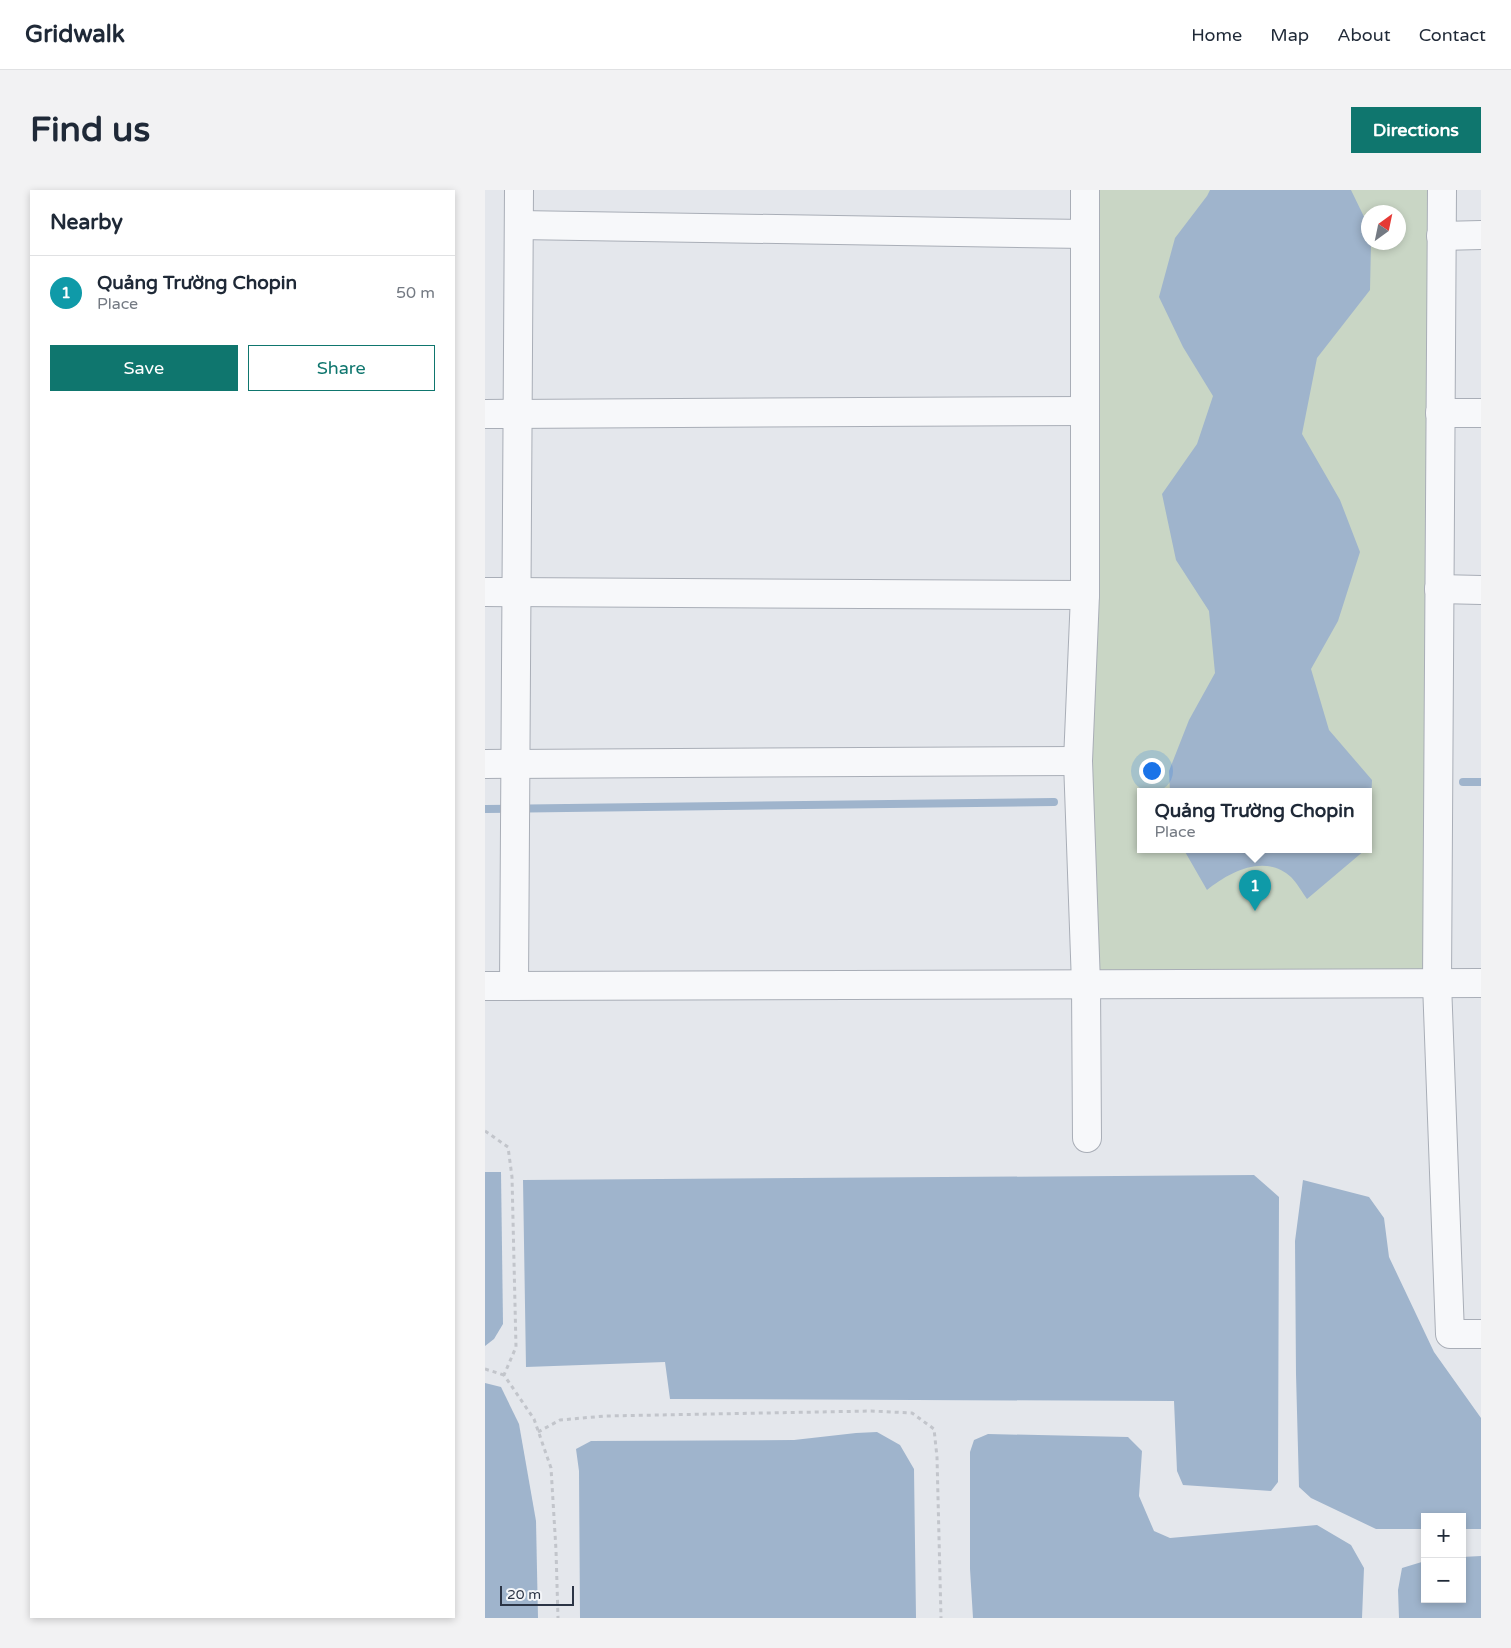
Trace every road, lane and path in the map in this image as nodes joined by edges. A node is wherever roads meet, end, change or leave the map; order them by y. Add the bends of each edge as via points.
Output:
1 (519, 190) edge
2 (1085, 190) edge
3 (1442, 190) edge
4 (519, 225) junction
5 (1085, 234) junction
6 (1481, 235) edge
7 (1441, 236) junction
8 (1085, 411) junction
9 (1440, 412) junction
10 (1481, 413) edge
11 (485, 414) edge
12 (518, 414) junction
13 (1439, 589) junction
14 (1481, 590) edge
15 (485, 592) edge
16 (517, 592) junction
17 (1085, 595) junction
18 (1078, 761) junction
19 (485, 764) edge
20 (515, 775) junction
21 (1437, 983) junction
22 (1481, 983) edge
23 (1086, 984) junction
24 (485, 986) edge
25 (514, 986) junction
26 (485, 1131) edge
27 (1087, 1138) dead end
28 (1481, 1334) edge
29 (485, 1369) edge
30 (504, 1375) junction
31 (538, 1432) junction
32 (558, 1618) edge
33 (941, 1618) edge

1 - 4 street
2 - 5 street
3 - 7 street
4 - 5 street
4 - 12 street
5 - 8 street
6 - 7 street
7 - 9 street
8 - 12 street
8 - 17 street
9 - 10 street
9 - 13 street
11 - 12 street
12 - 16 street
13 - 14 street
13 - 21 street
15 - 16 street
16 - 17 street
16 - 20 street
17 - 18 street
18 - 20 street
18 - 23 street
19 - 20 street
20 - 25 street
21 - 22 street
21 - 23 street
21 - 28 street via 1450,1334
23 - 25 street
23 - 27 street
24 - 25 street
26 - 30 path via 508,1147 512,1177 516,1347
29 - 30 path
30 - 31 path via 534,1419
31 - 32 path via 551,1468
31 - 33 path via 560,1420 605,1416 912,1413 934,1429

